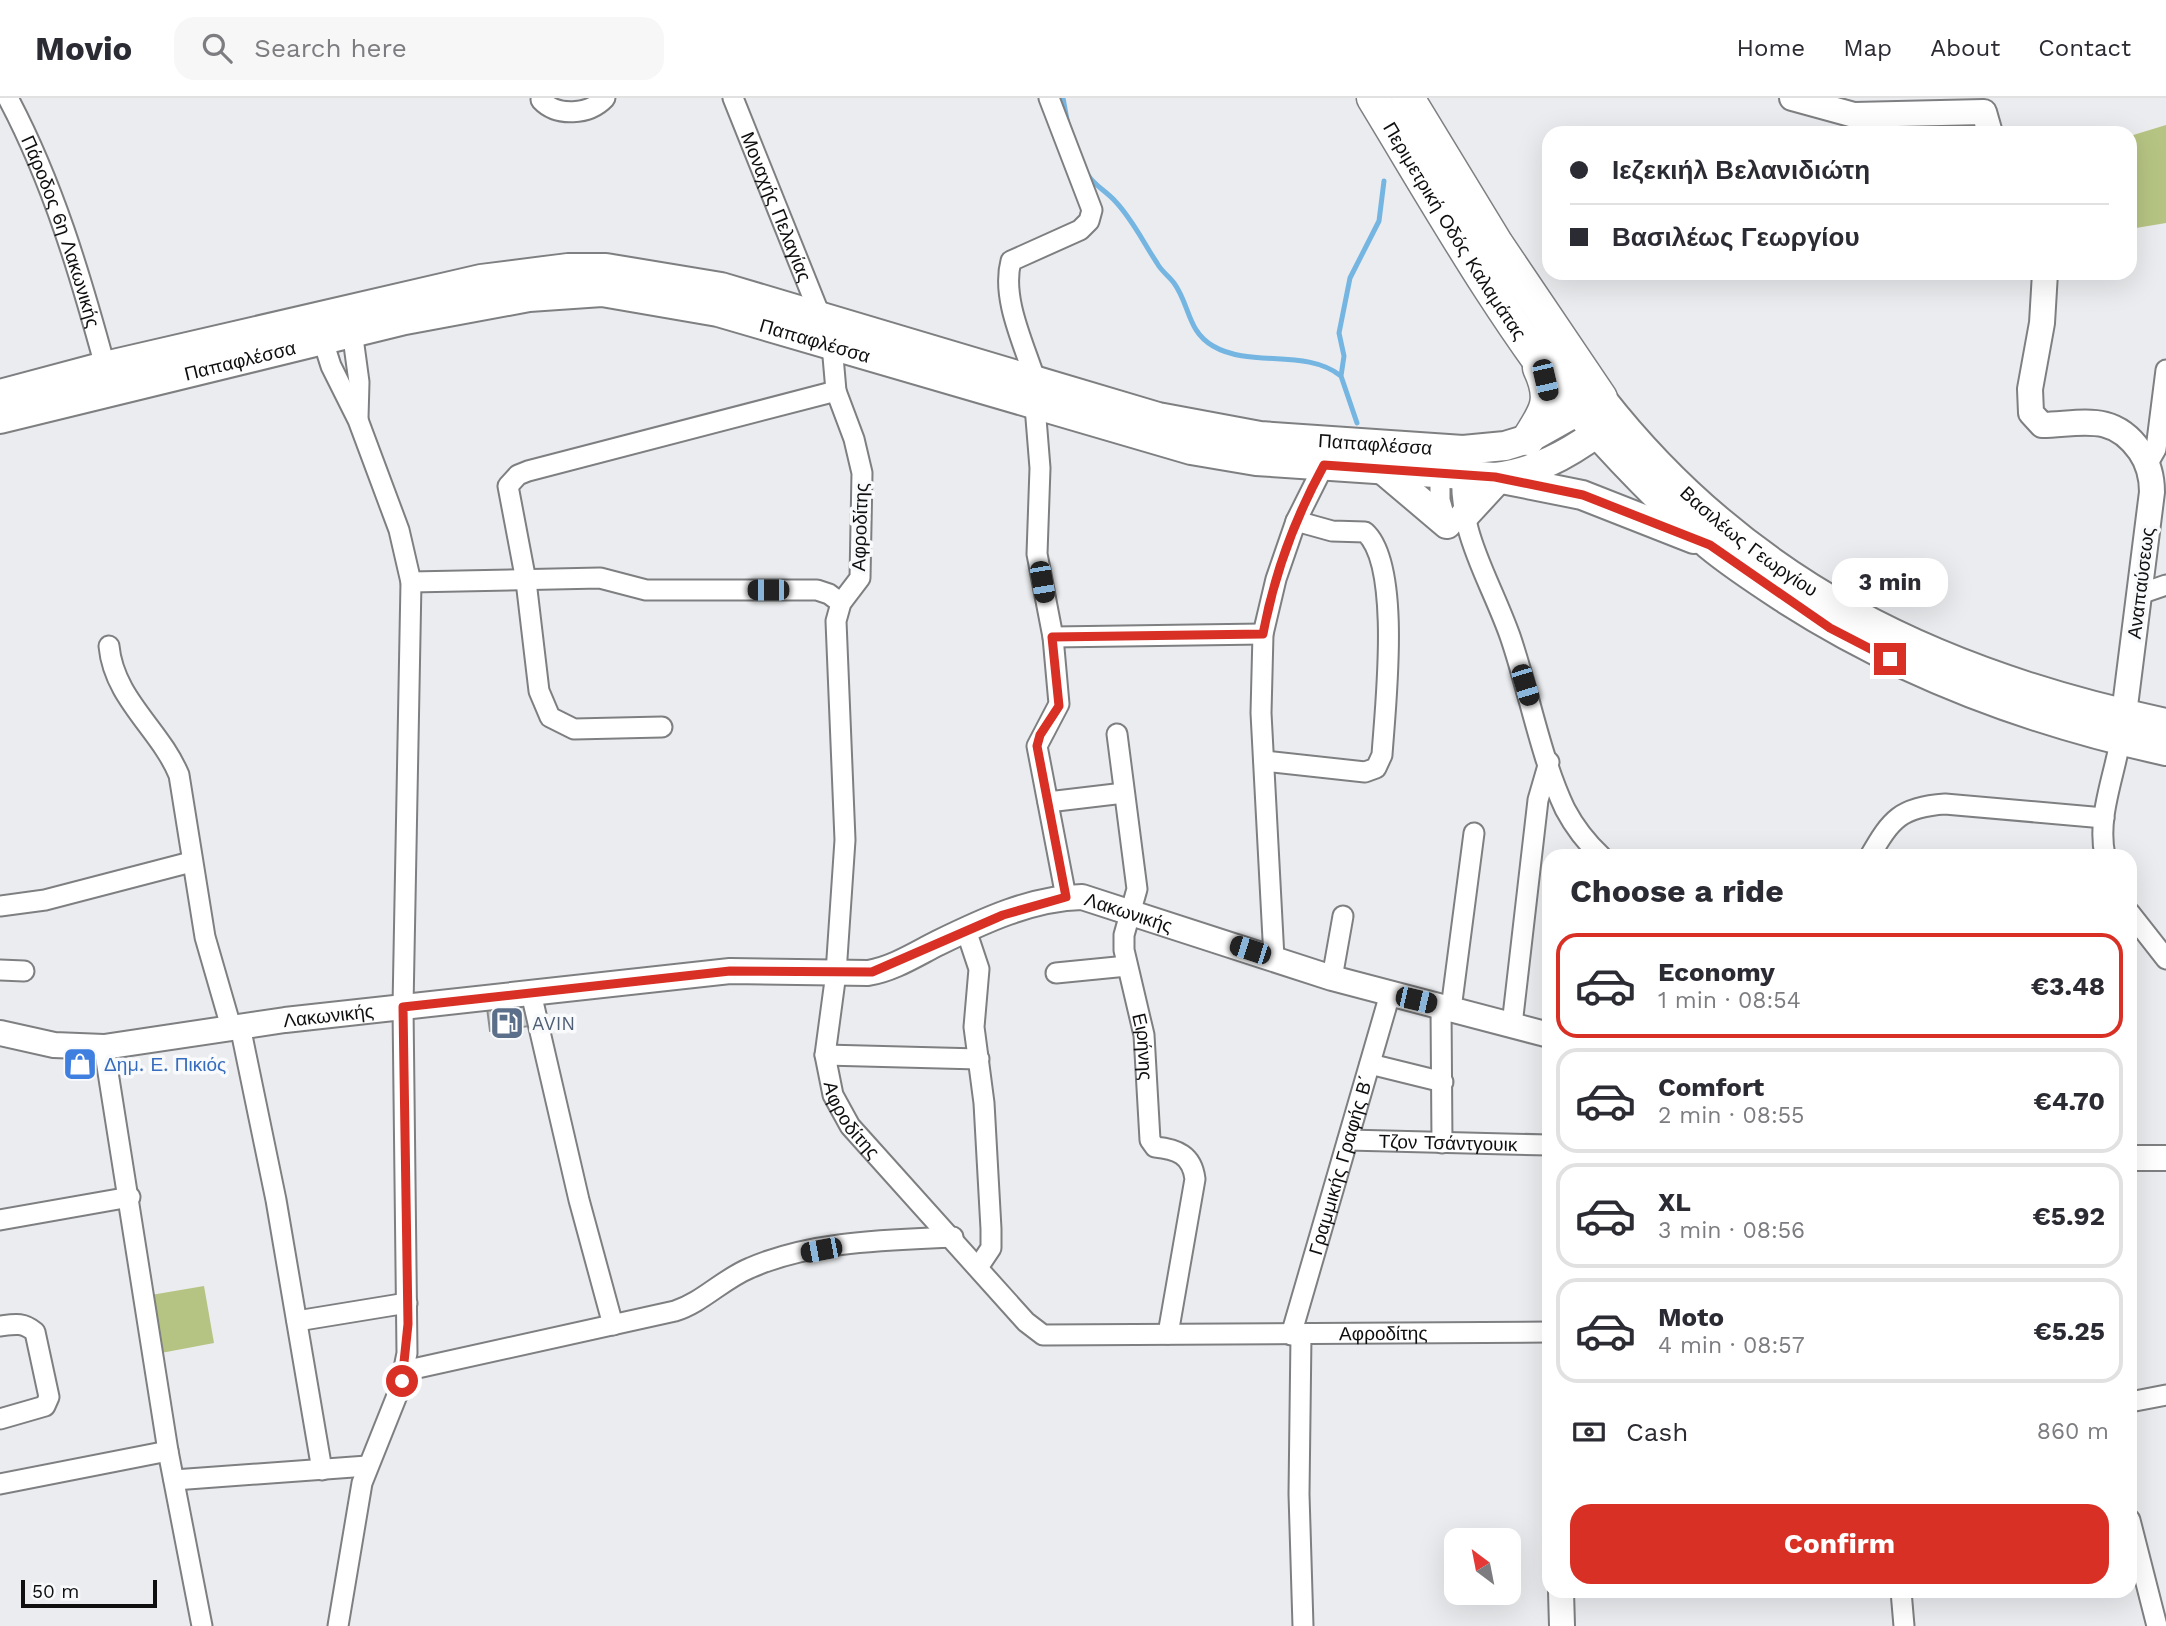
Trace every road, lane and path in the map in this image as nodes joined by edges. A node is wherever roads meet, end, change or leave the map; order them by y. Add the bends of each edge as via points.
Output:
1 (8, 98) edge
2 (605, 98) edge
3 (733, 98) edge
4 (1049, 98) edge
5 (1373, 98) edge
6 (1408, 98) edge
7 (1792, 98) edge
8 (541, 100) dead end
9 (1984, 110) edge
10 (2045, 280) edge
11 (820, 314) junction
12 (350, 322) junction
13 (320, 329) junction
14 (832, 345) junction
15 (1530, 348) junction
16 (105, 366) junction
17 (2166, 370) edge
18 (836, 391) junction
19 (1035, 393) junction
20 (0, 394) edge
21 (1598, 416) junction
22 (0, 419) edge
23 (358, 419) junction
24 (1528, 439) junction
25 (1451, 462) junction
26 (2148, 463) junction
27 (1324, 465) junction
28 (1382, 469) junction
29 (1497, 478) junction
30 (1455, 520) junction
31 (1296, 521) junction
32 (1710, 545) junction
33 (526, 581) junction
34 (411, 582) junction
35 (2166, 585) edge
36 (2140, 594) junction
37 (841, 603) junction
38 (1263, 634) junction
39 (1052, 637) junction
40 (109, 646) dead end
41 (2124, 714) junction
42 (2166, 723) edge
43 (662, 727) dead end
44 (1118, 734) dead end
45 (2121, 741) junction
46 (2166, 751) edge
47 (1264, 761) junction
48 (1549, 762) junction
49 (1124, 793) junction
50 (1048, 802) junction
51 (2104, 818) junction
52 (1474, 832) dead end
53 (1593, 849) edge
54 (1874, 849) edge
55 (2105, 849) edge
56 (191, 862) junction
57 (1066, 897) junction
58 (0, 906) edge
59 (1131, 913) junction
60 (1343, 916) dead end
61 (2137, 922) edge
62 (967, 930) junction
63 (1274, 958) junction
64 (2166, 958) edge
65 (1127, 966) junction
66 (0, 970) edge
67 (24, 971) dead end
68 (836, 973) junction
69 (1056, 973) dead end
70 (1332, 978) junction
71 (531, 993) junction
72 (1390, 995) junction
73 (403, 1007) junction
74 (1446, 1008) junction
75 (236, 1026) junction
76 (1512, 1026) junction
77 (0, 1033) edge
78 (1542, 1033) edge
79 (104, 1047) junction
80 (825, 1055) junction
81 (979, 1059) junction
82 (1370, 1064) junction
83 (1443, 1082) junction
84 (1348, 1140) junction
85 (1442, 1143) junction
86 (1542, 1145) edge
87 (2137, 1158) edge
88 (2166, 1158) edge
89 (130, 1197) junction
90 (0, 1220) edge
91 (953, 1237) junction
92 (979, 1266) junction
93 (407, 1303) junction
94 (296, 1321) junction
95 (613, 1325) junction
96 (0, 1326) edge
97 (1542, 1332) edge
98 (1168, 1334) junction
99 (1296, 1335) junction
100 (404, 1371) junction
101 (2166, 1395) edge
102 (2137, 1401) edge
103 (0, 1419) edge
104 (168, 1451) junction
105 (367, 1466) junction
106 (322, 1469) junction
107 (174, 1480) junction
108 (0, 1484) edge
109 (2137, 1547) edge
110 (1561, 1598) edge
111 (1902, 1598) edge
112 (202, 1626) edge
113 (338, 1626) edge
114 (1303, 1626) edge
115 (1562, 1626) edge
116 (1905, 1626) edge
117 (2157, 1626) edge

1 - 16 street, Πάροδος 6η Λακωνικής via 34,147 79,270
2 - 8 street via 576,112 549,108
3 - 11 street, Μοναχής Πελαγίας
4 - 19 street via 1092,210 1080,230 1011,261 1010,293
5 - 15 main road, Περιμετρική Οδός Καλαμάτας
6 - 21 main road, Περιμετρική Οδός Καλαμάτας
7 - 9 street via 1854,114
10 - 26 street via 2030,389 2031,413 2042,425 2110,425 2126,434
11 - 12 main road, Παπαφλέσσα via 722,287 606,268 481,279
11 - 19 main road, Παπαφλέσσα
12 - 13 main road, Παπαφλέσσα
12 - 14 main road, Παπαφλέσσα via 569,292 602,292 718,312
12 - 23 street via 359,382
13 - 16 main road, Παπαφλέσσα
13 - 22 main road, Παπαφλέσσα
13 - 23 street via 342,391
14 - 18 street, Αφροδίτης
14 - 19 main road, Παπαφλέσσα
15 - 21 main road, Περιμετρική Οδός Καλαμάτας
15 - 24 main road via 1548,397
16 - 20 main road, Παπαφλέσσα
17 - 26 street via 2156,449
18 - 33 street via 518,475 508,490
18 - 37 street, Αφροδίτης via 862,473 860,578
19 - 25 main road, Παπαφλέσσα via 1229,432
19 - 27 main road, Παπαφλέσσα via 1152,441 1223,457
19 - 39 street via 1040,468 1037,554
21 - 24 main road, Παπαφλέσσα
21 - 29 main road, Παπαφλέσσα via 1538,467
21 - 32 main road, Περιμετρική Οδός Καλαμάτας
21 - 41 main road, Βασιλέως Γεωργίου via 1724,527 1851,614 1954,662
23 - 34 street via 399,530
24 - 25 main road, Παπαφλέσσα
25 - 28 main road, Παπαφλέσσα
25 - 29 main road, Παπαφλέσσα
25 - 30 street
26 - 36 street, Αναπαύσεως via 2152,492
27 - 28 main road, Παπαφλέσσα
27 - 31 street
28 - 30 main road
29 - 30 main road
29 - 32 main road via 1583,495
30 - 48 street via 1509,634
31 - 38 street
31 - 47 street via 1332,531 1365,532 1376,545 1390,625 1382,755 1376,768 1366,772
32 - 45 main road, Βασιλέως Γεωργίου via 1830,628 1890,659 2000,704
33 - 34 street
33 - 37 street via 600,578 646,590 817,590
33 - 43 street via 539,691 550,717 574,729
34 - 73 street
35 - 36 street
36 - 41 street, Αναπαύσεως
37 - 68 street, Αφροδίτης via 836,641 845,841
38 - 39 street
38 - 47 street
39 - 50 street via 1059,706 1037,746
40 - 56 street via 119,684 179,775
41 - 42 main road, Βασιλέως Γεωργίου
41 - 45 street, Αναπαύσεως
44 - 49 street, Ειρήνης
45 - 46 main road, Βασιλέως Γεωργίου
45 - 51 street, Αναπαύσεως
47 - 63 street
48 - 53 street via 1566,810
48 - 76 street via 1538,800
49 - 50 street
49 - 59 street, Ειρήνης via 1137,884
50 - 57 street
51 - 54 street via 1922,806 1900,813
51 - 55 street, Αναπαύσεως
52 - 74 street
56 - 58 street via 45,900
56 - 75 street via 205,937
57 - 59 street, Λακωνικής via 1088,898
57 - 62 street, Λακωνικής via 1026,906
59 - 63 street, Λακωνικής
59 - 65 street, Ειρήνης via 1124,939
60 - 70 street
61 - 64 street
62 - 68 street, Λακωνικής via 879,971
62 - 81 street via 979,969 974,1027
63 - 70 street, Λακωνικής
65 - 69 street
65 - 98 street, Ειρήνης via 1144,1035 1150,1140 1155,1147 1185,1155 1195,1179
66 - 67 street
68 - 71 street, Λακωνικής via 730,971
68 - 80 street, Αφροδίτης
70 - 72 street, Λακωνικής
71 - 73 street, Λακωνικής
71 - 95 street
72 - 74 street, Λακωνικής
72 - 82 street, Γραμμικής Γραφής Β΄
73 - 75 street, Λακωνικής
73 - 93 street
74 - 76 street, Λακωνικής
74 - 83 street
75 - 79 street, Λακωνικής
75 - 94 street via 276,1200
76 - 78 street, Λακωνικής
77 - 79 street, Λακωνικής via 54,1045
79 - 89 street
80 - 81 street
80 - 91 street, Αφροδίτης via 833,1095 850,1126
81 - 92 street via 992,1240
82 - 83 street
82 - 84 street, Γραμμικής Γραφής Β΄
83 - 85 street
84 - 85 street, Τζον Τσάντγουικ
84 - 99 street, Γραμμικής Γραφής Β΄
85 - 86 street, Τζον Τσάντγουικ
87 - 88 street
89 - 90 street
89 - 104 street
91 - 92 street, Αφροδίτης
91 - 95 street via 872,1242 771,1261 746,1270 679,1310
92 - 98 street, Αφροδίτης via 1026,1322 1043,1335
93 - 94 street
93 - 100 street
94 - 106 street
95 - 100 street
96 - 103 street via 16,1323 35,1332 49,1397 45,1406
97 - 99 street, Αφροδίτης
98 - 99 street, Αφροδίτης
99 - 114 street, Γραμμικής Γραφής Β΄
100 - 105 street
101 - 102 street
104 - 107 street
104 - 108 street
105 - 106 street
105 - 113 street
106 - 107 street
107 - 112 street
109 - 117 street
110 - 115 street
111 - 116 street

